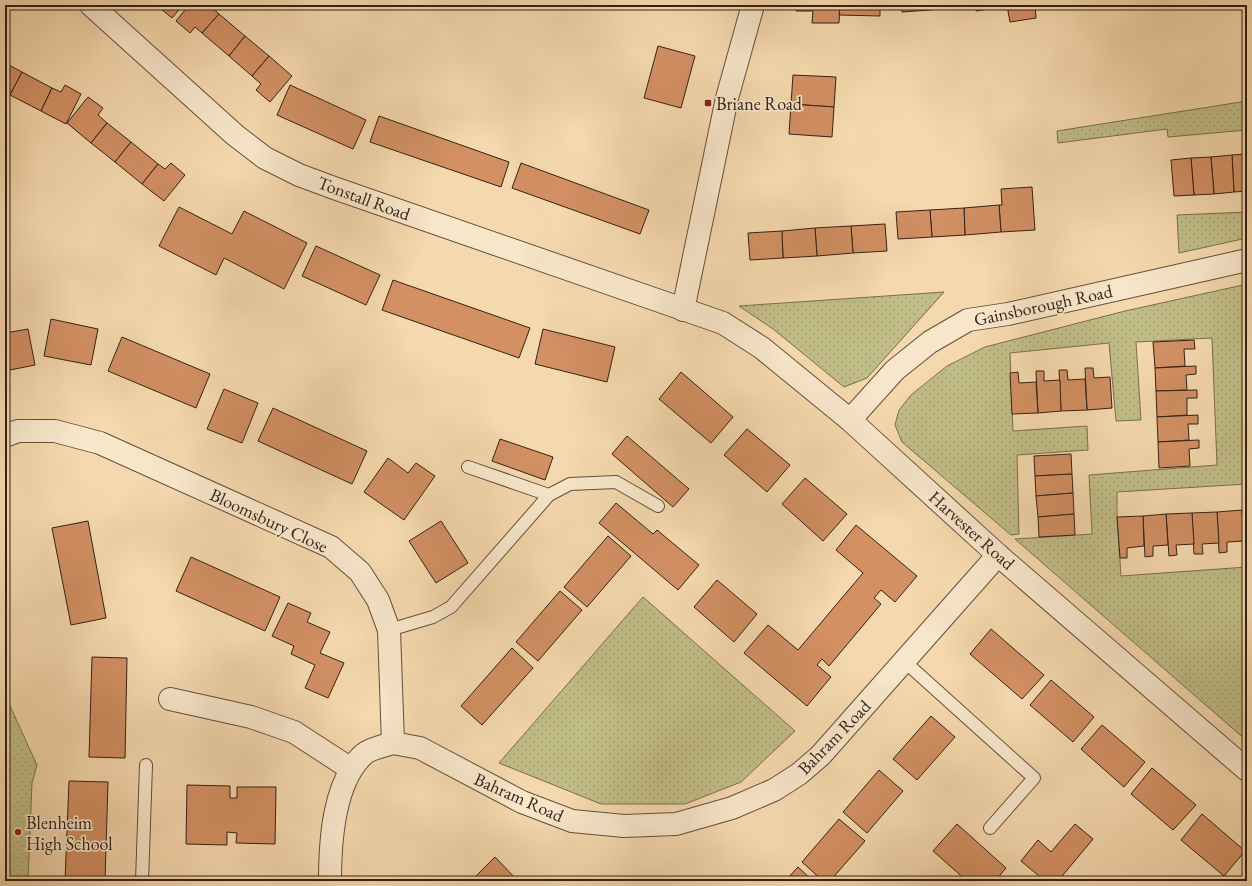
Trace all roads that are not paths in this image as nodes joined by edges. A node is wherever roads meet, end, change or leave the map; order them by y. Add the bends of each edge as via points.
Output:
1 (91, 5) edge
2 (753, 5) edge
3 (1247, 262) edge
4 (683, 310) junction
5 (850, 420) junction
6 (5, 436) edge
7 (468, 467) dead end
8 (548, 495) junction
9 (658, 506) dead end
10 (998, 554) junction
11 (389, 630) junction
12 (904, 661) junction
13 (170, 699) dead end
14 (393, 743) junction
15 (146, 765) dead end
16 (351, 769) junction
17 (1247, 770) edge
18 (990, 828) dead end
19 (142, 881) edge
20 (330, 881) edge

1 - 4 street, Tonstall Road via 235,135 265,158 334,188
2 - 4 street via 727,98
3 - 5 street, Gainsborough Road via 1228,264 1008,314 968,320 930,342 895,370
4 - 5 street, Harvester Road via 723,323 762,348
5 - 10 street, Harvester Road
6 - 11 street, Bloomsbury Close via 18,431 56,431 100,443 331,547 360,572 378,600
7 - 8 lane
8 - 9 lane via 570,484 616,482
8 - 11 lane via 451,607 433,617
10 - 12 street, Bahram Road
10 - 17 street, Harvester Road
11 - 14 street, Bloomsbury Close
12 - 14 street, Bahram Road via 820,756 800,774 774,790 732,808 676,824 624,826 572,820 522,802 420,748
12 - 18 lane via 1034,778
13 - 16 street via 251,717 294,732
14 - 16 street via 365,753
15 - 19 lane
16 - 20 street via 338,800 330,848

